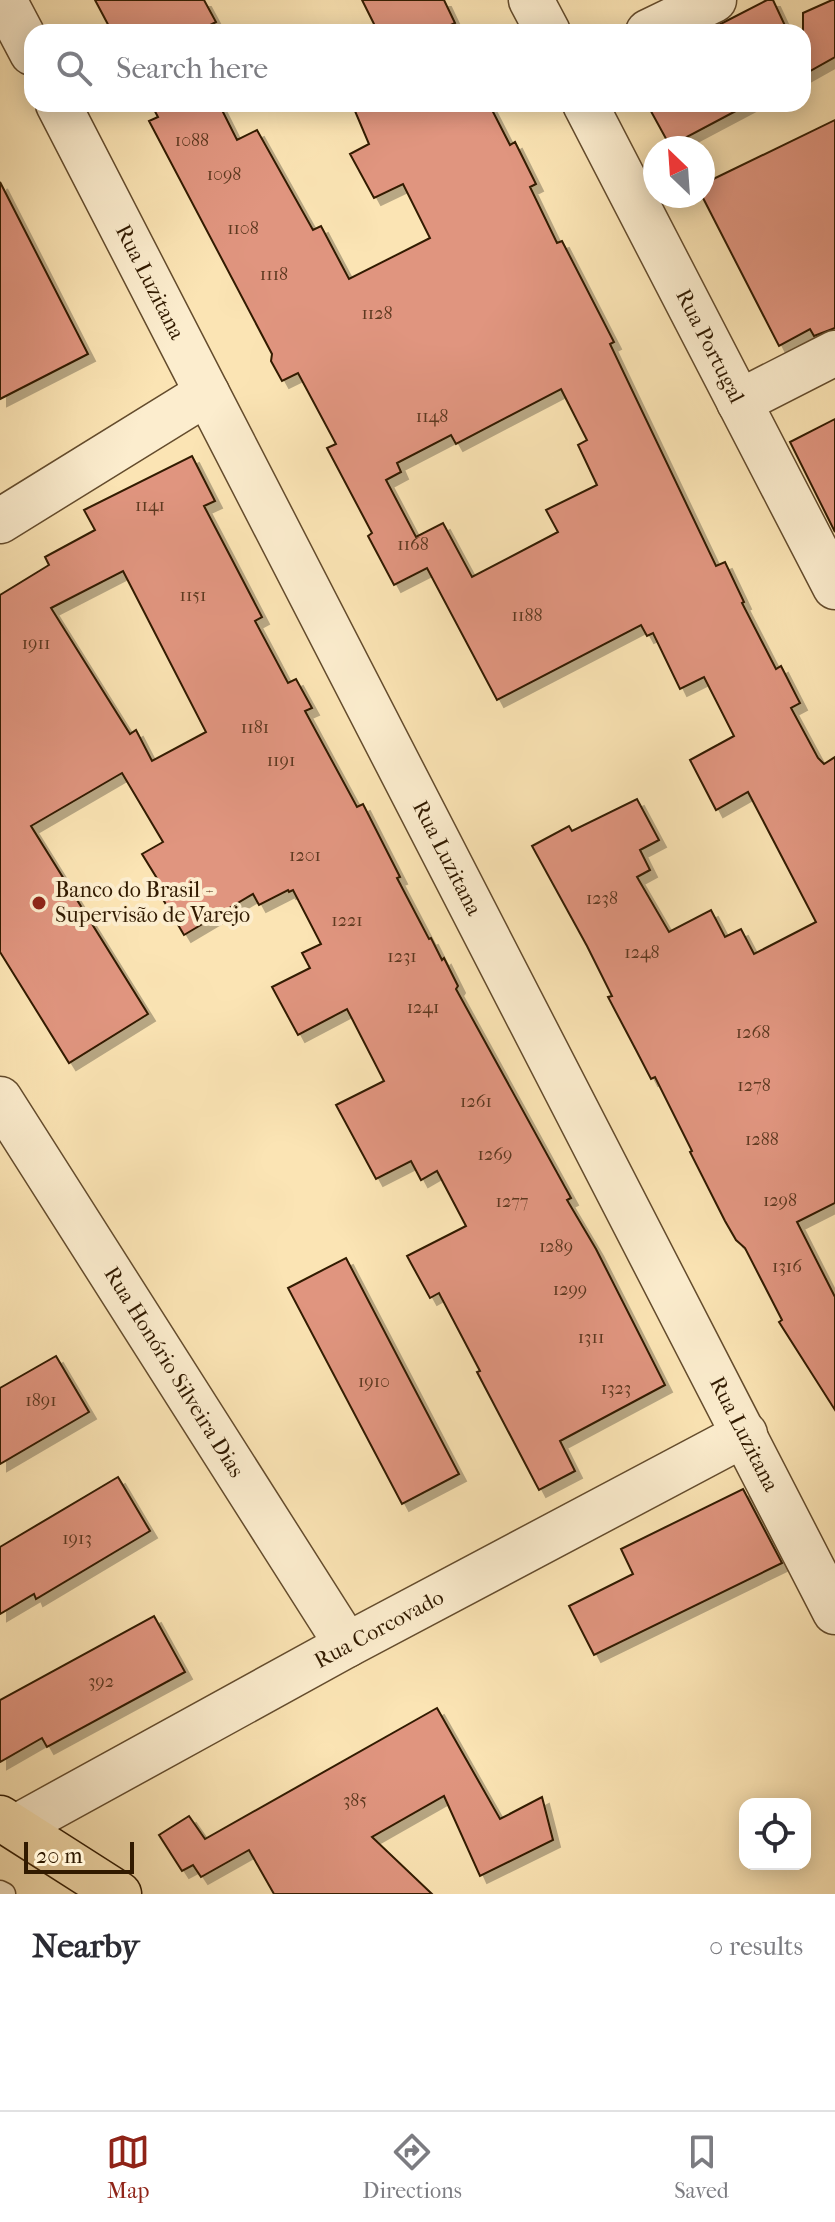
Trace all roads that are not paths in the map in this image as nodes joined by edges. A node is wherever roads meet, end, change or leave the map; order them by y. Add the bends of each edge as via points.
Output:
1 (4, 0) edge
2 (531, 0) edge
3 (714, 0) edge
4 (544, 24) edge
5 (664, 24) edge
6 (24, 38) edge
7 (62, 112) edge
8 (589, 112) edge
9 (835, 353) edge
10 (207, 393) junction
11 (739, 402) junction
12 (0, 521) edge
13 (835, 587) edge
14 (0, 1099) edge
15 (745, 1434) junction
16 (835, 1612) edge
17 (347, 1645) junction
18 (8, 1823) edge
19 (119, 1894) edge

1 - 6 street
2 - 4 street
3 - 5 street
7 - 10 street, Rua Luzitana
8 - 11 street, Rua Portugal
9 - 11 street
10 - 12 street
10 - 15 street, Rua Luzitana
11 - 13 street, Rua Portugal
14 - 17 street, Rua Honório Silveira Dias
15 - 16 street, Rua Luzitana
15 - 17 street, Rua Corcovado
17 - 18 street, Rua Corcovado
18 - 19 main road

